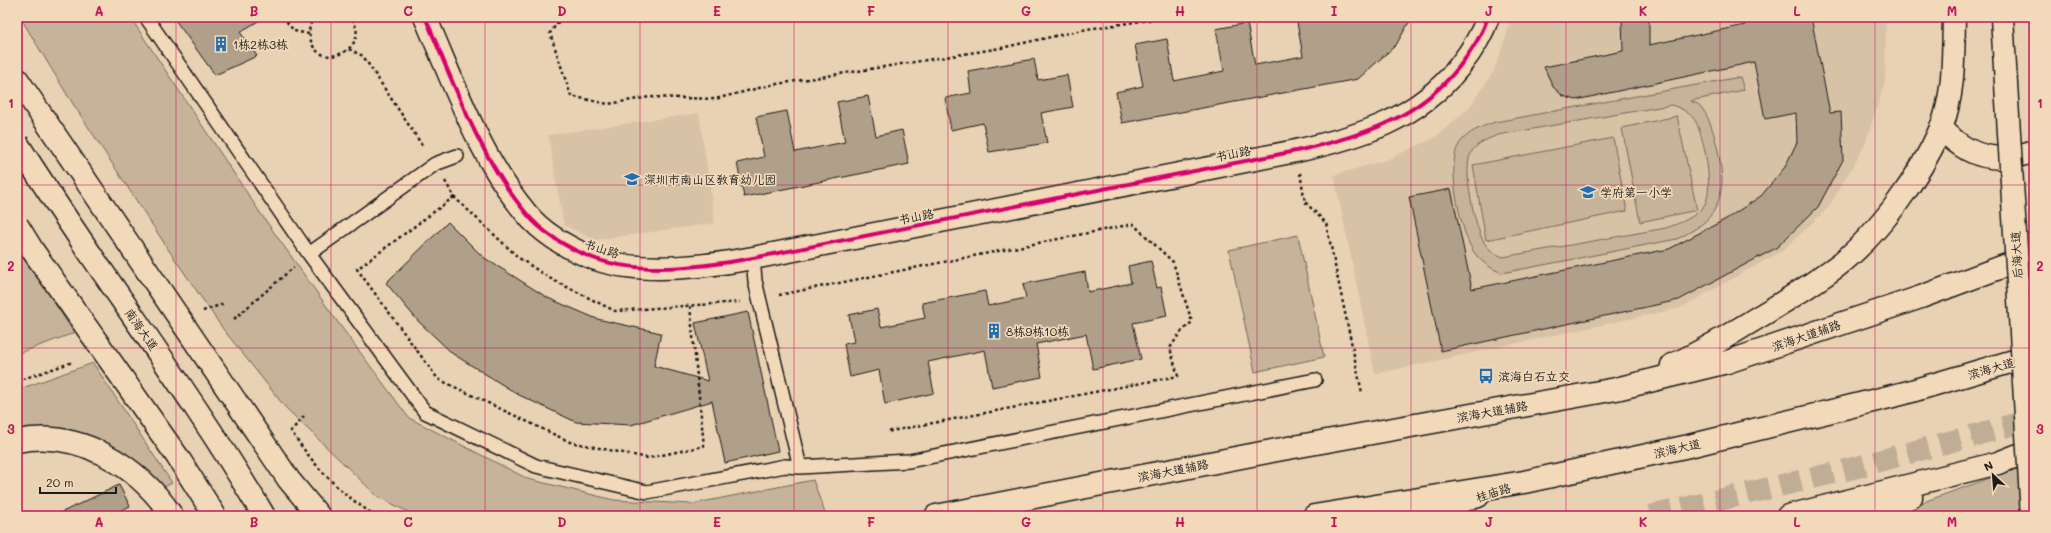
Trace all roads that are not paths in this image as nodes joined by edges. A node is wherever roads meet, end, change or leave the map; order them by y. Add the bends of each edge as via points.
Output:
1 (146, 17) edge
2 (425, 17) edge
3 (1488, 17) edge
4 (1954, 17) edge
5 (2002, 17) edge
6 (17, 79) edge
7 (1941, 127) junction
8 (17, 143) edge
9 (2034, 151) edge
10 (457, 156) dead end
11 (17, 225) edge
12 (309, 254) junction
13 (2034, 255) edge
14 (753, 258) junction
15 (2034, 355) edge
16 (1315, 380) dead end
17 (1616, 389) junction
18 (17, 441) edge
19 (2034, 449) edge
20 (1998, 463) junction
21 (800, 467) junction
22 (1524, 482) junction
23 (172, 516) edge
24 (215, 516) edge
25 (264, 516) edge
26 (319, 516) edge
27 (936, 516) edge
28 (1314, 516) edge
29 (1415, 516) edge
30 (1788, 516) edge
31 (1862, 516) edge
32 (2032, 516) edge

1 - 12 lane
2 - 14 main road, 书山路 via 472,124 506,186 527,214 555,239 589,257 628,266 674,268
3 - 14 main road, 书山路 via 1469,55 1449,80 1420,105 1388,124 1346,139
4 - 7 main road via 1953,70
5 - 32 main road, 后海大道, bridge
6 - 26 main road via 289,480
7 - 9 main road via 1952,140 1966,150 1982,155 2000,158
7 - 17 main road via 1902,196 1874,231 1837,266 1695,355
8 - 25 main road, 南海大道, bridge via 58,209 197,408
10 - 12 lane via 435,164
11 - 24 main road, bridge via 177,456
12 - 21 lane via 425,412 536,466 647,492 785,466
13 - 17 main road, 滨海大道辅路 via 1920,297 1728,362
14 - 21 lane via 759,299
15 - 22 main road, 滨海大道 via 1905,393 1696,444
16 - 21 lane via 909,461
17 - 27 main road, 滨海大道辅路 via 1277,450
18 - 23 main road via 59,440 103,452 142,482
19 - 20 main road
20 - 30 main road
20 - 31 main road
22 - 28 main road, 滨海大道
22 - 29 main road, 桂庙路

